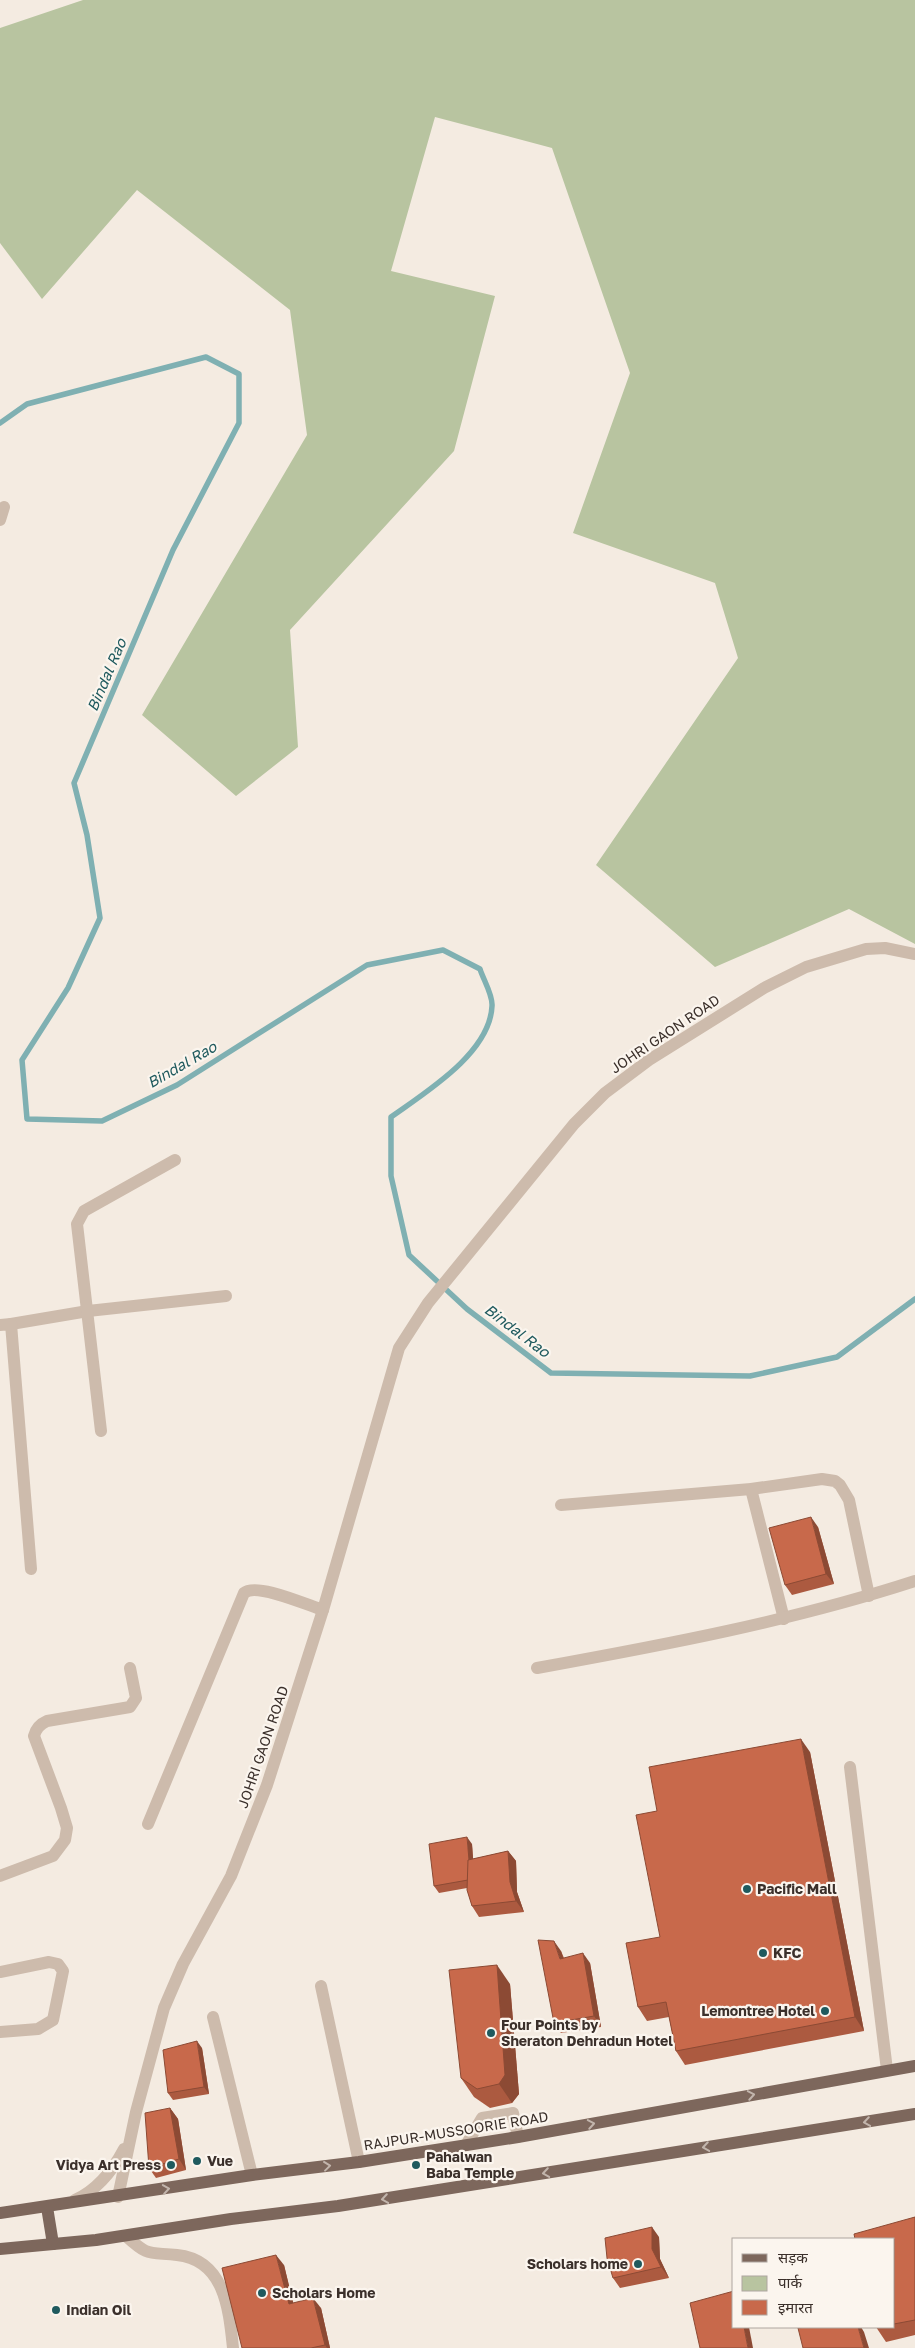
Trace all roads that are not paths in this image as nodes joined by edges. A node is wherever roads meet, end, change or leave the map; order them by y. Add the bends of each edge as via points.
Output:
1 (915, 954) edge
2 (174, 1160) dead end
3 (226, 1296) dead end
4 (88, 1311) junction
5 (6, 1325) edge
6 (101, 1431) dead end
7 (751, 1490) junction
8 (562, 1505) dead end
9 (31, 1569) dead end
10 (915, 1581) edge
11 (869, 1596) junction
12 (323, 1610) junction
13 (784, 1619) junction
14 (130, 1668) dead end
15 (536, 1668) dead end
16 (850, 1767) dead end
17 (148, 1824) dead end
18 (0, 1876) edge
19 (0, 1972) edge
20 (321, 1986) dead end
21 (213, 2018) dead end
22 (0, 2032) edge
23 (915, 2066) edge
24 (887, 2070) junction
25 (915, 2114) edge
26 (132, 2133) junction
27 (518, 2137) junction
28 (466, 2145) junction
29 (359, 2162) junction
30 (252, 2176) junction
31 (118, 2197) junction
32 (66, 2204) junction
33 (47, 2207) junction
34 (0, 2213) edge
35 (126, 2236) junction
36 (53, 2244) junction
37 (0, 2249) edge
38 (234, 2348) edge

1 - 12 street, JOHRI GAON ROAD via 866,948 806,967 764,988 649,1060 605,1093 574,1124 428,1303 399,1348
2 - 4 street via 80,1216 77,1236
3 - 4 street
4 - 5 street
4 - 6 street
5 - 9 street
7 - 8 street
7 - 11 street via 822,1479 840,1484 849,1500
7 - 13 street
10 - 11 street
11 - 13 street
12 - 17 street via 260,1589 244,1593
12 - 26 street, JOHRI GAON ROAD via 267,1785 231,1876 183,1964 164,2008
13 - 15 street
14 - 18 street via 136,1698 130,1708 47,1721 35,1731 34,1736 67,1828 65,1840 53,1856
16 - 24 street
19 - 22 street via 48,1962 58,1964 63,1971 53,2020 38,2029
20 - 29 street
21 - 30 street
23 - 24 main road, RAJPUR-MUSSOORIE ROAD
27 -> 24 main road, RAJPUR-MUSSOORIE ROAD
25 -> 35 main road
26 - 31 street, JOHRI GAON ROAD
26 - 32 street via 117,2162 102,2180 87,2195
27 - 28 main road, RAJPUR-MUSSOORIE ROAD
27 - 28 street via 513,2113 482,2118
28 - 29 main road, RAJPUR-MUSSOORIE ROAD
30 -> 29 main road, RAJPUR-MUSSOORIE ROAD
31 -> 30 main road, RAJPUR-MUSSOORIE ROAD
31 - 32 main road, RAJPUR-MUSSOORIE ROAD
32 - 33 main road, RAJPUR-MUSSOORIE ROAD
33 - 34 main road, RAJPUR-MUSSOORIE ROAD
33 - 36 main road
35 - 36 main road
35 - 38 street via 144,2252 179,2255 208,2268 218,2279 225,2296
36 - 37 main road

